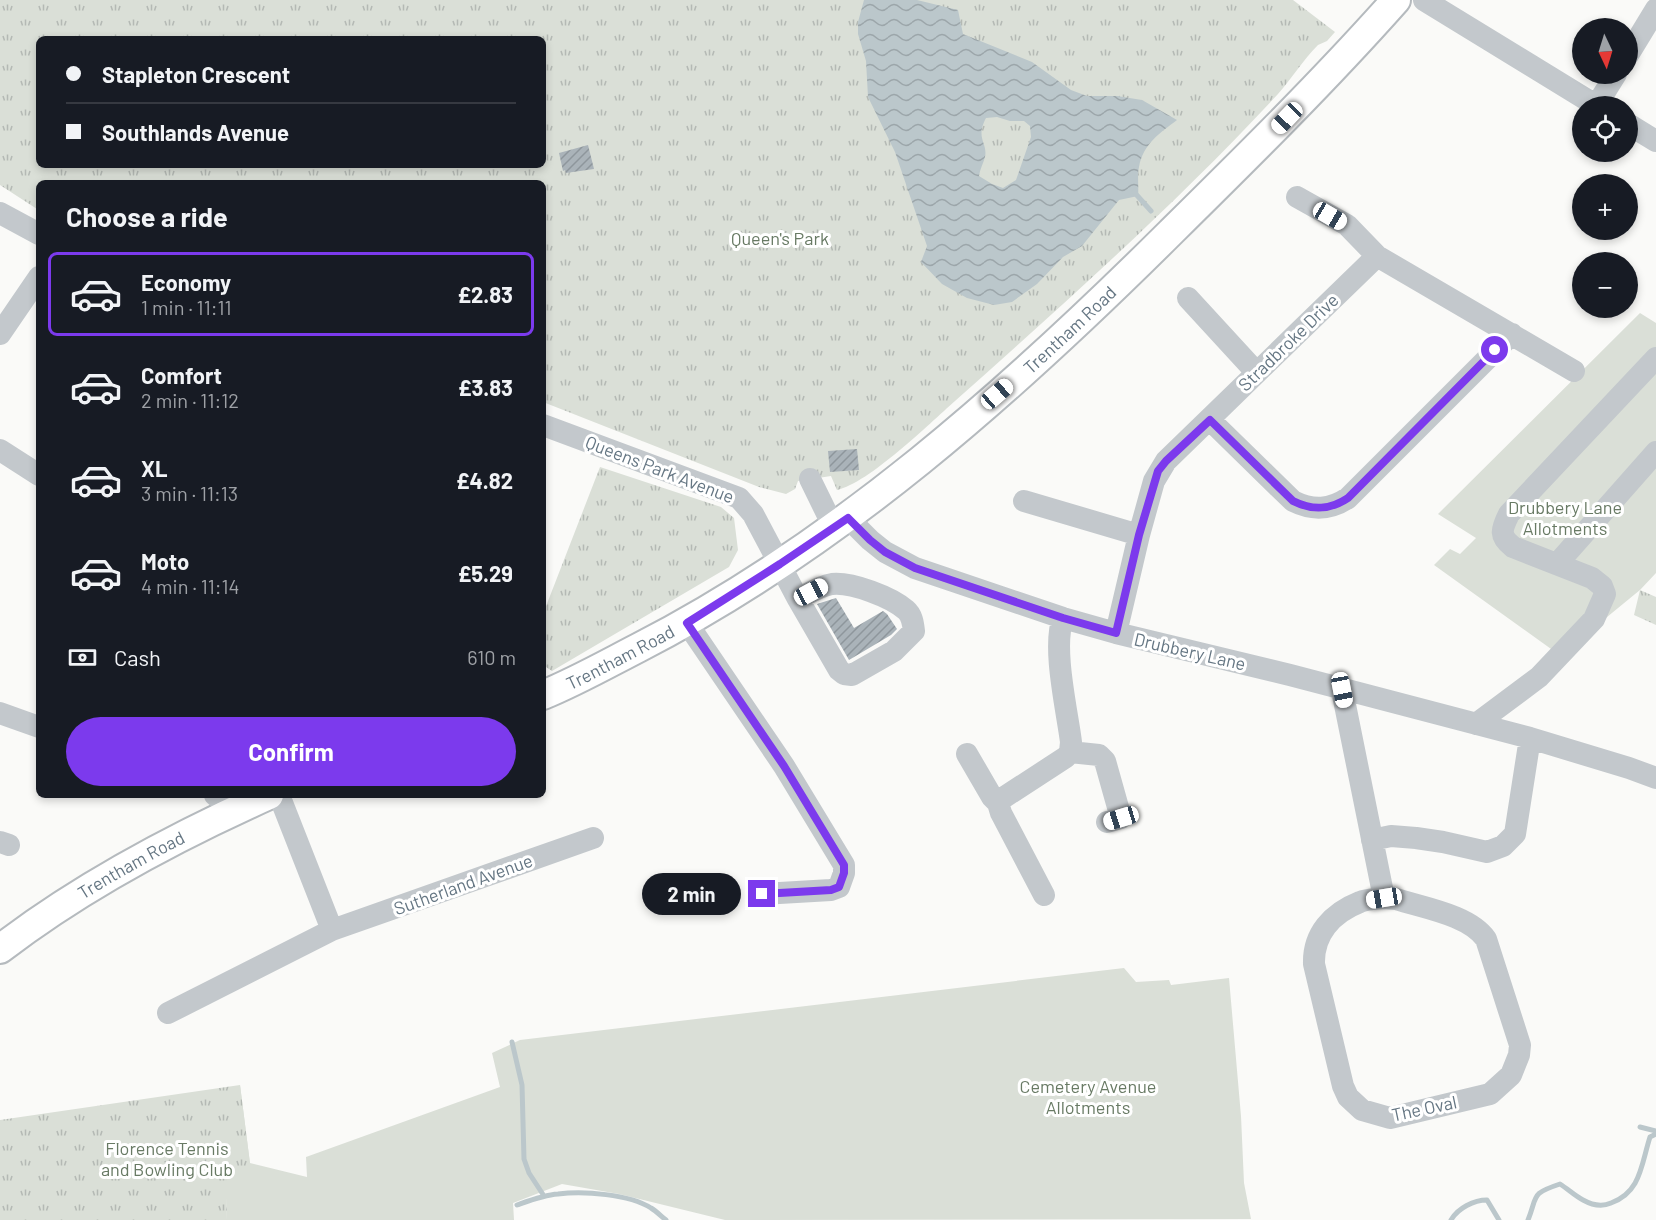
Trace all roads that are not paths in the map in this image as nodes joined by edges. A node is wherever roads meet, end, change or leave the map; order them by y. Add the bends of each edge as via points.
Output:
1 (1396, 0) edge
2 (1424, 0) edge
3 (1656, 9) edge
4 (1638, 39) edge
5 (1580, 96) edge
6 (1638, 130) edge
7 (1656, 141) edge
8 (1297, 196) dead end
9 (0, 213) edge
10 (36, 232) edge
11 (1377, 256) junction
12 (36, 285) edge
13 (1187, 298) dead end
14 (0, 334) edge
15 (1512, 334) junction
16 (1656, 358) edge
17 (1256, 372) junction
18 (1572, 373) dead end
19 (1210, 420) junction
20 (546, 425) edge
21 (0, 450) edge
22 (1656, 452) edge
23 (36, 473) edge
24 (810, 479) dead end
25 (1024, 500) dead end
26 (841, 523) junction
27 (1139, 535) junction
28 (780, 564) junction
29 (1557, 564) junction
30 (798, 599) junction
31 (1063, 618) junction
32 (687, 623) junction
33 (1116, 633) junction
34 (1342, 690) junction
35 (546, 691) edge
36 (0, 713) edge
37 (1476, 724) junction
38 (36, 726) edge
39 (1530, 738) junction
40 (1070, 752) junction
41 (967, 754) dead end
42 (1656, 778) edge
43 (252, 798) edge
44 (280, 798) edge
45 (224, 803) edge
46 (998, 803) junction
47 (1107, 822) dead end
48 (593, 838) dead end
49 (1381, 838) junction
50 (762, 894) dead end
51 (1044, 895) dead end
52 (1384, 898) junction
53 (332, 930) junction
54 (0, 949) edge
55 (168, 1012) dead end

1 - 26 main road, Trentham Road via 1276,129 1095,308 932,452
2 - 5 street
3 - 4 street
6 - 7 street
8 - 11 street via 1347,225
9 - 10 street
11 - 15 street
11 - 17 street, Stradbroke Drive
12 - 14 street
13 - 17 street
15 - 18 street
15 - 19 street via 1348,498 1329,507 1316,509 1293,501
16 - 29 street via 1509,514 1504,524 1505,540 1513,547
17 - 19 street, Stradbroke Drive
19 - 27 street, Stradbroke Drive via 1158,471
20 - 28 street, Queens Park Avenue via 739,498 753,514
21 - 23 street
22 - 29 street
24 - 26 street, Drubbery Lane
25 - 27 street
26 - 28 main road, Trentham Road
26 - 31 street, Drubbery Lane via 915,568
27 - 33 street, Stradbroke Drive
28 - 30 street, Queens Park Avenue
28 - 32 main road, Trentham Road
29 - 37 street via 1602,586 1604,599 1594,619 1539,677
30 - 30 street, Queens Park Avenue via 830,584 862,589 907,611 914,631 894,651 852,675 844,674
31 - 33 street, Drubbery Lane
31 - 40 street via 1059,649
32 - 35 main road, Trentham Road
32 - 50 street via 784,766 844,865 839,887 831,890
33 - 34 street, Drubbery Lane
34 - 37 street, Drubbery Lane
34 - 49 street
36 - 38 street
37 - 39 street, Drubbery Lane
39 - 42 street, Drubbery Lane
39 - 49 street via 1515,834 1509,841 1487,852 1443,842 1415,845
40 - 46 street
40 - 47 street via 1099,755 1105,761 1121,818
41 - 46 street
43 - 45 main road, Trentham Road
44 - 53 street
45 - 54 main road, Trentham Road
46 - 51 street
48 - 53 street, Sutherland Avenue
49 - 52 street
52 - 52 street, The Oval via 1469,922 1486,939 1520,1045 1511,1075 1490,1094 1390,1118 1362,1110 1348,1096 1314,964 1315,944 1328,923 1343,911 1361,901
53 - 55 street, Sutherland Avenue

